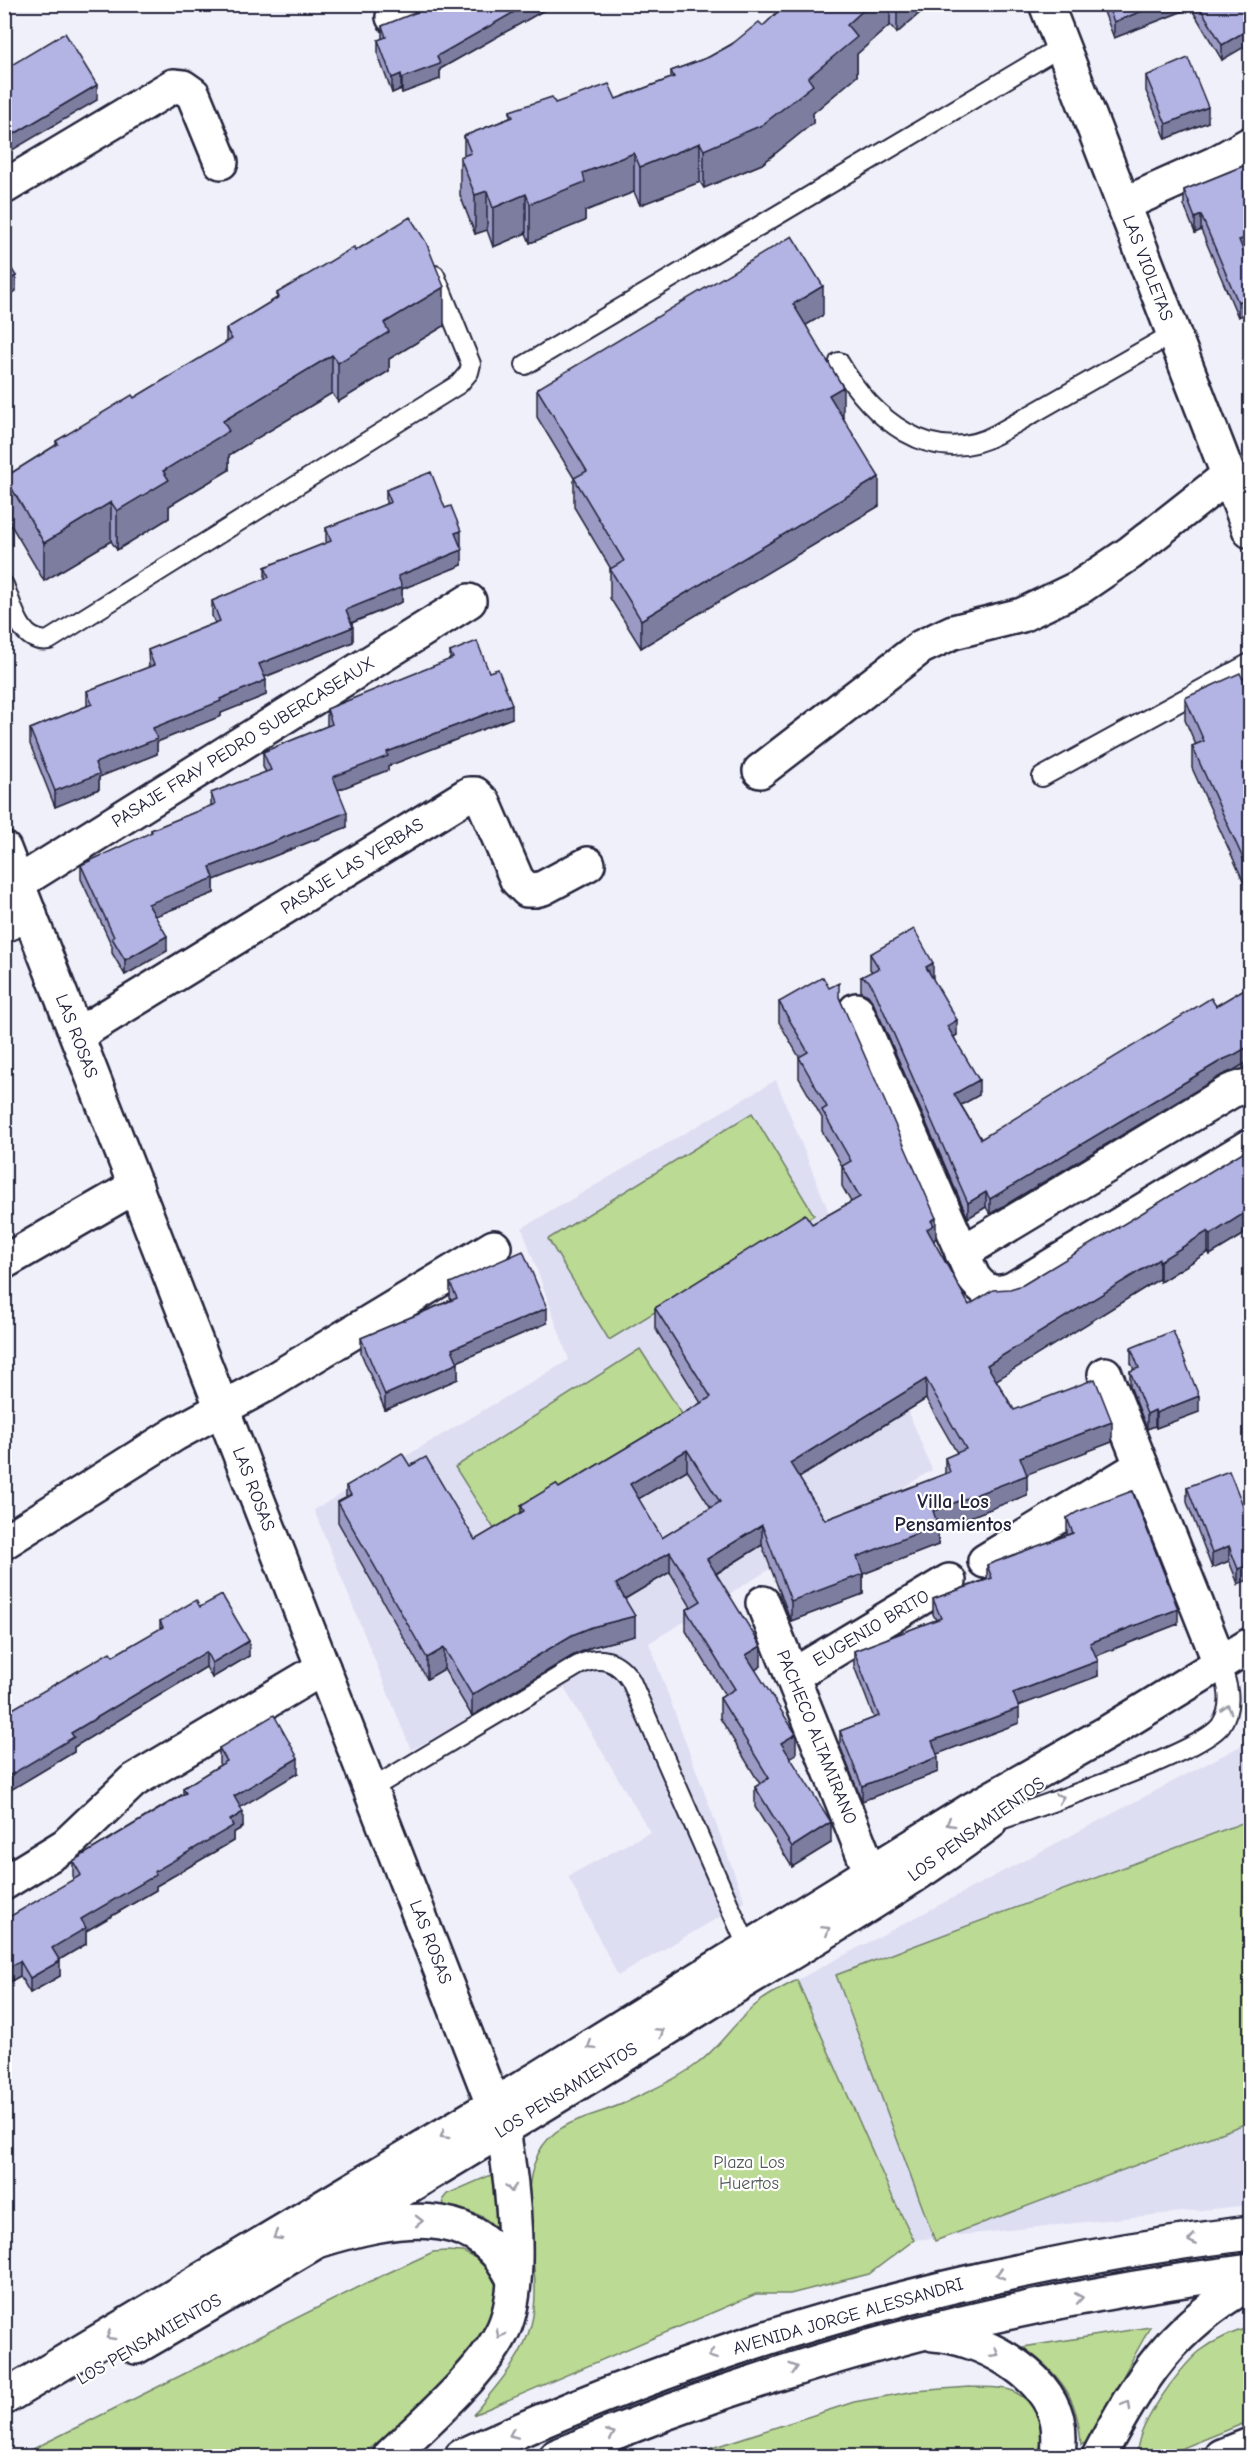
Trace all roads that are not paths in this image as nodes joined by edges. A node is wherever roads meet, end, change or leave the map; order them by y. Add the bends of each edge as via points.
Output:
1 (1046, 4) edge
2 (1062, 45) junction
3 (1251, 144) edge
4 (221, 162) dead end
5 (4, 187) edge
6 (1124, 204) junction
7 (430, 261) edge
8 (1174, 333) junction
9 (839, 362) dead end
10 (525, 365) dead end
11 (1229, 475) junction
12 (1251, 531) edge
13 (4, 585) edge
14 (469, 601) dead end
15 (1251, 663) edge
16 (760, 771) dead end
17 (1042, 777) dead end
18 (4, 849) edge
19 (588, 864) dead end
20 (18, 883) junction
21 (17, 919) edge
22 (856, 1010) dead end
23 (77, 1035) junction
24 (1251, 1085) edge
25 (1251, 1146) edge
26 (136, 1186) junction
27 (494, 1247) dead end
28 (962, 1253) junction
29 (4, 1262) edge
30 (1105, 1374) dead end
31 (223, 1408) junction
32 (1142, 1466) junction
33 (4, 1542) edge
34 (985, 1561) dead end
35 (949, 1581) dead end
36 (763, 1603) dead end
37 (1251, 1645) edge
38 (1221, 1664) junction
39 (323, 1668) junction
40 (792, 1676) junction
41 (1110, 1731) junction
42 (371, 1789) junction
43 (986, 1825) junction
44 (870, 1871) junction
45 (4, 1883) edge
46 (753, 1960) junction
47 (499, 2118) junction
48 (1251, 2233) edge
49 (320, 2240) junction
50 (1251, 2271) edge
51 (513, 2278) junction
52 (1251, 2283) edge
53 (919, 2333) junction
54 (4, 2398) edge
55 (4, 2421) edge
56 (1251, 2445) edge
57 (390, 2457) edge
58 (462, 2457) edge
59 (557, 2457) edge
60 (1058, 2457) edge
61 (1099, 2457) edge
62 (1222, 2457) edge

1 - 2 main road, LAS VIOLETAS
2 - 6 main road, LAS VIOLETAS
2 - 10 lane
3 - 6 main road
4 - 5 main road via 193,94 173,86
6 - 8 main road, LAS VIOLETAS
7 - 13 lane via 471,364 470,372 459,384 50,640 35,640 27,635
8 - 9 lane via 990,438 968,446 930,443 893,425 853,386
8 - 11 main road, LAS VIOLETAS
11 - 12 main road, LAS VIOLETAS
11 - 16 main road via 1080,587 1022,615 953,632 921,647
14 - 20 main road, PASAJE FRAY PEDRO SUBERCASEAUX
15 - 17 lane
18 - 20 main road, LAS ROSAS
19 - 23 main road, PASAJE LAS YERBAS via 543,888 527,890 517,879 484,802 469,794
20 - 21 main road, LAS ROSAS
21 - 23 main road, LAS ROSAS
22 - 28 main road
23 - 26 main road, LAS ROSAS
24 - 28 main road via 1231,1091
25 - 28 main road via 1002,1293 980,1287
26 - 29 main road
26 - 31 main road, LAS ROSAS
27 - 31 main road
30 - 32 main road
31 - 33 main road
31 - 39 main road, LAS ROSAS
32 - 34 main road
32 - 38 main road
35 - 40 main road, EUGENIO BRITO
36 - 40 main road, PACHECO ALTAMIRANO
37 - 38 main road, LOS PENSAMIENTOS
38 - 41 main road, LOS PENSAMIENTOS
43 -> 38 lane via 1206,1739 1221,1725 1230,1702
39 - 42 main road, LAS ROSAS
39 - 45 main road via 133,1781 66,1845
40 - 44 main road, PACHECO ALTAMIRANO
41 - 43 main road, LOS PENSAMIENTOS
41 -> 44 main road, LOS PENSAMIENTOS via 1032,1773
42 - 46 lane via 577,1665 598,1658 608,1660 618,1665 631,1681
42 - 47 main road, LAS ROSAS
46 -> 43 main road, LOS PENSAMIENTOS via 885,1893
44 - 46 main road, LOS PENSAMIENTOS
46 - 47 main road, LOS PENSAMIENTOS
47 - 49 main road, LOS PENSAMIENTOS
47 -> 51 main road, LAS ROSAS via 510,2168
47 -> 54 main road, LOS PENSAMIENTOS
48 -> 58 main road, AVENIDA JORGE ALESSANDRI via 1058,2263 882,2303 654,2376
49 -> 51 main road via 354,2230 431,2221 471,2232 484,2240 505,2261
49 - 55 main road, LOS PENSAMIENTOS
53 -> 50 main road, AVENIDA JORGE ALESSANDRI via 1044,2304
51 -> 57 main road, LAS ROSAS via 510,2313 501,2335 470,2375
61 -> 52 main road via 1139,2384 1159,2357 1206,2312
59 -> 53 main road, AVENIDA JORGE ALESSANDRI via 709,2397 820,2360
53 -> 60 main road via 943,2334 988,2348 1024,2372 1049,2401 1057,2419
56 - 62 main road

